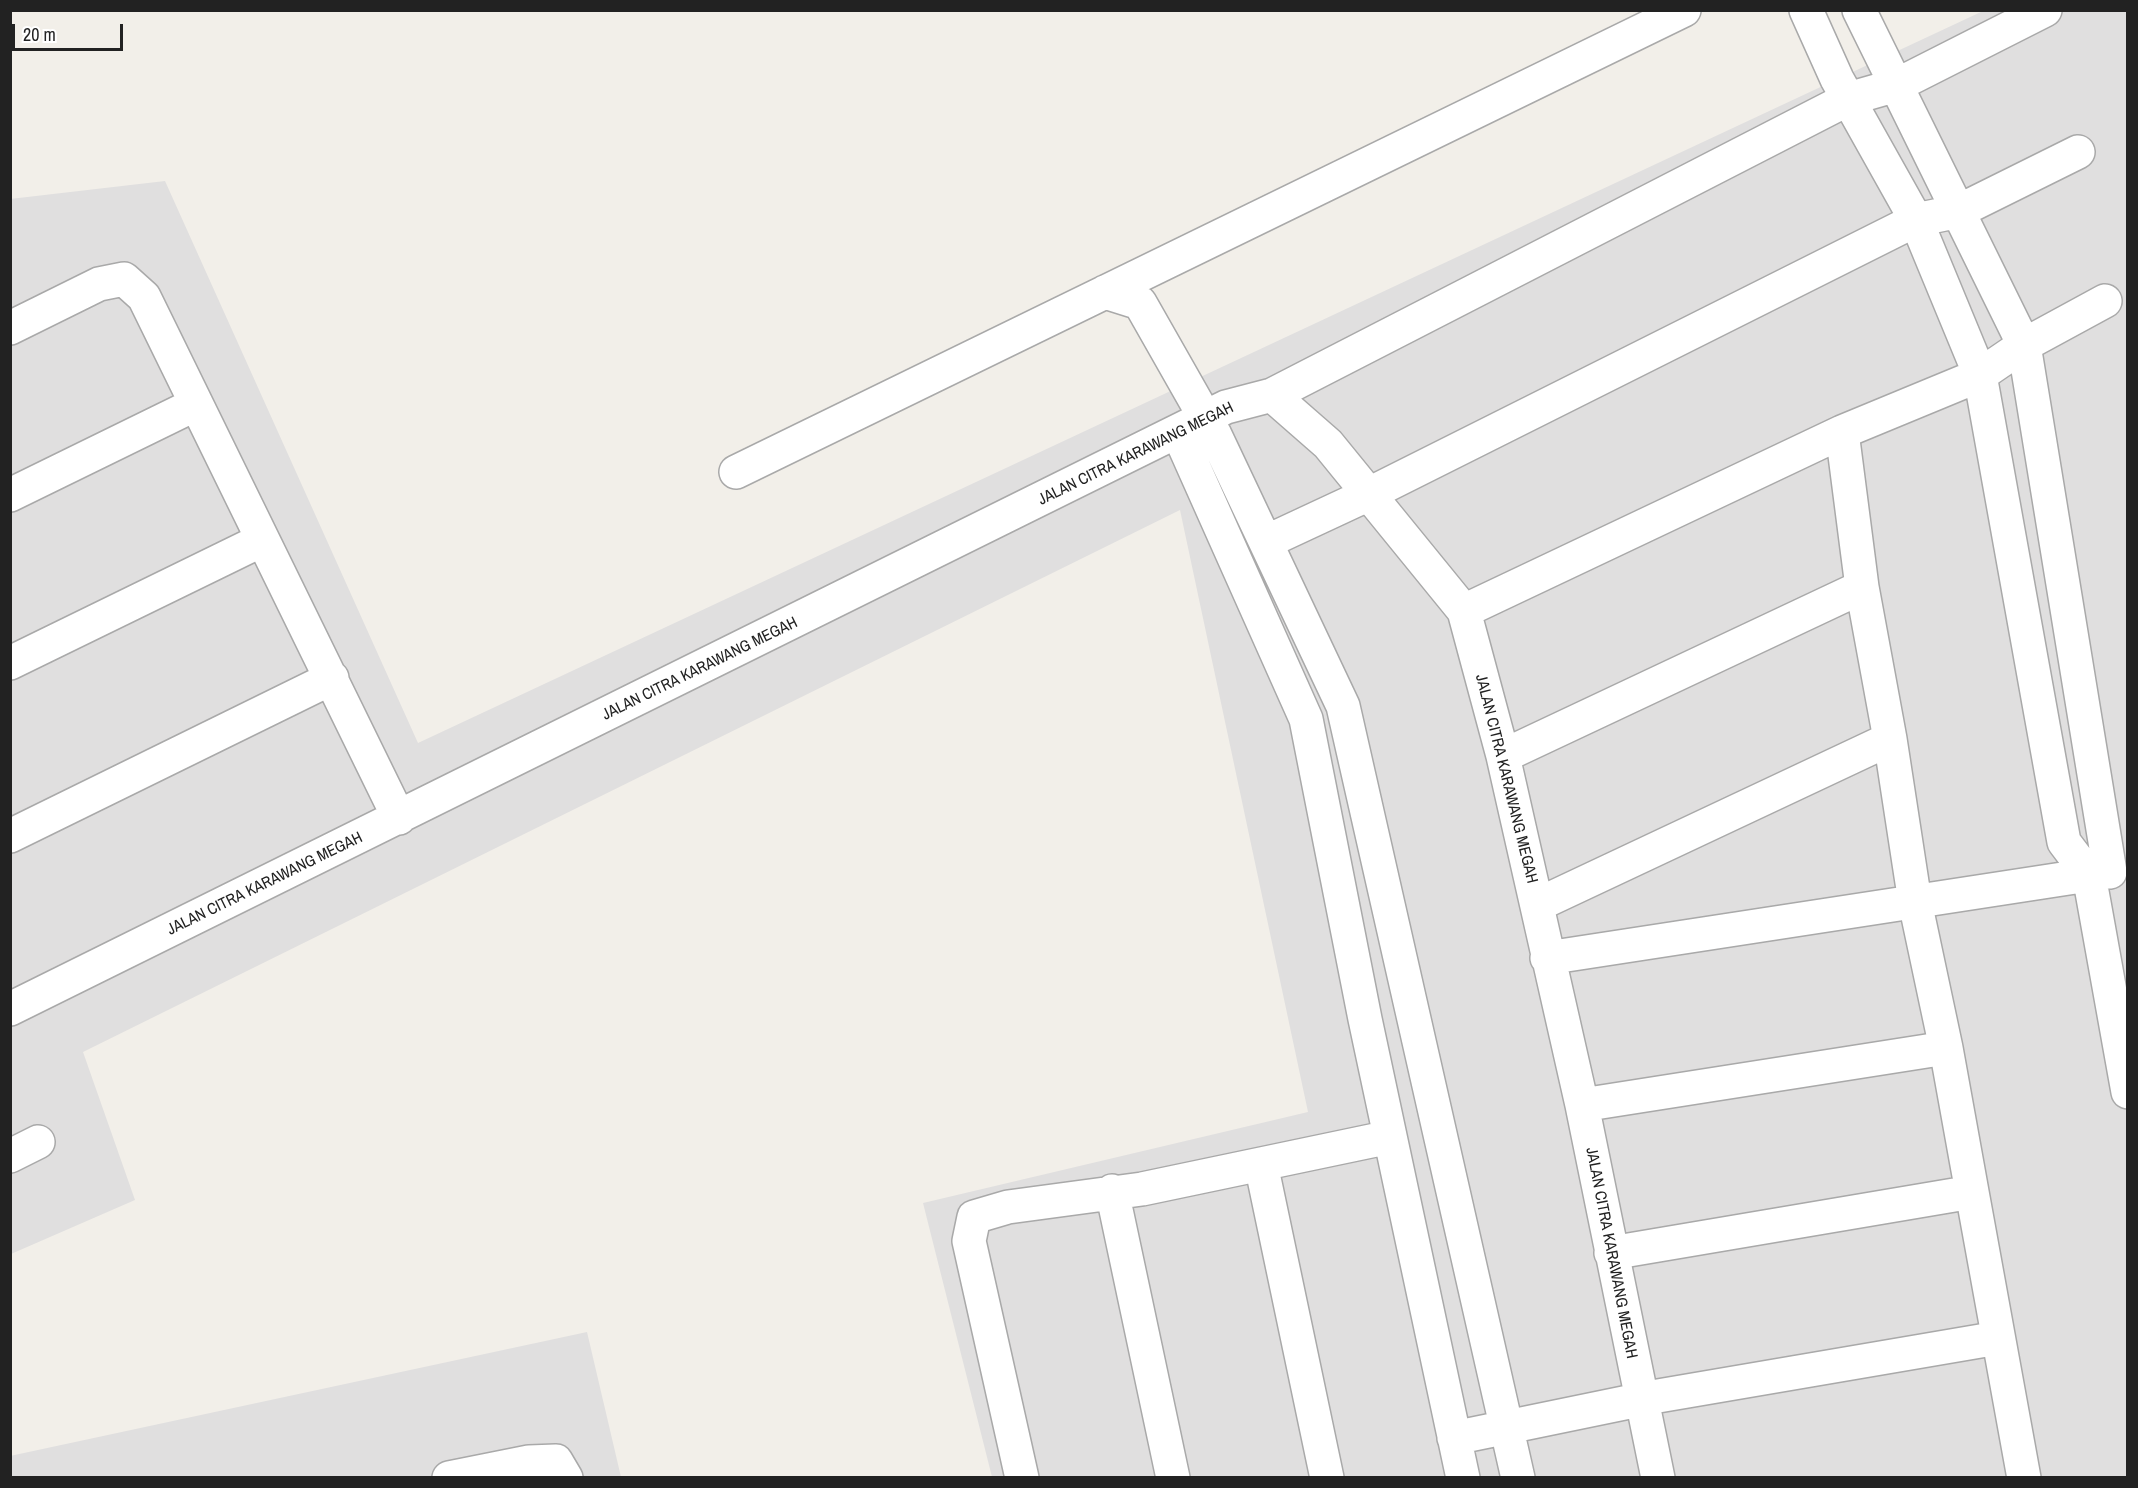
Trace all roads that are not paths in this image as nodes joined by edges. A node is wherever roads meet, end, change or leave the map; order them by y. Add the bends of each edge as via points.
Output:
1 (1684, 10) edge
2 (1806, 10) edge
3 (1859, 10) edge
4 (2045, 10) edge
5 (1897, 85) junction
6 (1848, 99) junction
7 (2078, 152) dead end
8 (1959, 211) junction
9 (1916, 220) junction
10 (1105, 292) junction
11 (2105, 302) dead end
12 (10, 328) edge
13 (2024, 345) junction
14 (1980, 375) junction
15 (1272, 395) junction
16 (196, 404) junction
17 (1206, 417) junction
18 (1178, 432) junction
19 (1842, 432) junction
20 (736, 472) dead end
21 (1369, 494) junction
22 (10, 495) edge
23 (262, 540) junction
24 (1266, 542) junction
25 (1862, 587) junction
26 (1464, 611) junction
27 (10, 663) edge
28 (332, 678) junction
29 (1890, 739) junction
30 (1503, 756) junction
31 (399, 818) junction
32 (10, 836) edge
33 (2109, 872) edge
34 (1915, 902) junction
35 (1537, 905) junction
36 (1547, 958) junction
37 (10, 1009) edge
38 (1946, 1048) junction
39 (2127, 1092) edge
40 (1582, 1105) junction
41 (1390, 1137) junction
42 (1261, 1164) junction
43 (1112, 1191) junction
44 (1972, 1192) junction
45 (1611, 1253) junction
46 (1998, 1338) junction
47 (1641, 1401) junction
48 (1506, 1427) junction
49 (1454, 1438) junction
50 (449, 1478) edge
51 (566, 1478) edge
52 (1022, 1478) edge
53 (1173, 1478) edge
54 (1327, 1478) edge
55 (1463, 1478) edge
56 (1518, 1478) edge
57 (1658, 1478) edge
58 (2024, 1478) edge

1 - 10 street
2 - 6 street
3 - 5 street
4 - 5 street
5 - 6 street
5 - 8 street
6 - 9 street
6 - 15 street
7 - 8 street
8 - 9 street
8 - 13 street
9 - 14 street
9 - 21 street
10 - 17 street via 1140,303
10 - 20 street
11 - 13 street
12 - 16 street via 99,284 124,279 144,297
13 - 14 street
13 - 33 street
14 - 19 street
14 - 33 street via 2064,842
15 - 17 street, JALAN CITRA KARAWANG MEGAH via 1226,407
15 - 21 street, JALAN CITRA KARAWANG MEGAH via 1328,444
16 - 22 street
16 - 23 street
17 - 18 street, JALAN CITRA KARAWANG MEGAH
17 - 24 street
18 - 31 street, JALAN CITRA KARAWANG MEGAH
18 - 41 street via 1306,719
19 - 25 street
19 - 26 street
21 - 24 street
21 - 26 street, JALAN CITRA KARAWANG MEGAH
23 - 27 street
23 - 28 street
24 - 48 street via 1343,706
25 - 29 street
25 - 30 street
26 - 30 street, JALAN CITRA KARAWANG MEGAH
28 - 31 street
28 - 32 street
29 - 34 street
29 - 35 street
30 - 35 street, JALAN CITRA KARAWANG MEGAH
31 - 37 street, JALAN CITRA KARAWANG MEGAH
33 - 34 street
33 - 39 street
34 - 36 street
34 - 38 street
35 - 36 street, JALAN CITRA KARAWANG MEGAH
36 - 40 street, JALAN CITRA KARAWANG MEGAH
38 - 40 street
38 - 44 street
40 - 45 street, JALAN CITRA KARAWANG MEGAH
41 - 42 street
41 - 49 street
42 - 43 street via 1142,1189
42 - 54 street
43 - 52 street via 1008,1207 974,1217 969,1241
43 - 53 street
44 - 45 street
44 - 46 street
45 - 47 street, JALAN CITRA KARAWANG MEGAH
46 - 47 street
46 - 58 street
47 - 48 street
47 - 57 street, JALAN CITRA KARAWANG MEGAH
48 - 49 street
48 - 56 street
49 - 55 street
50 - 51 street via 529,1462 556,1461

